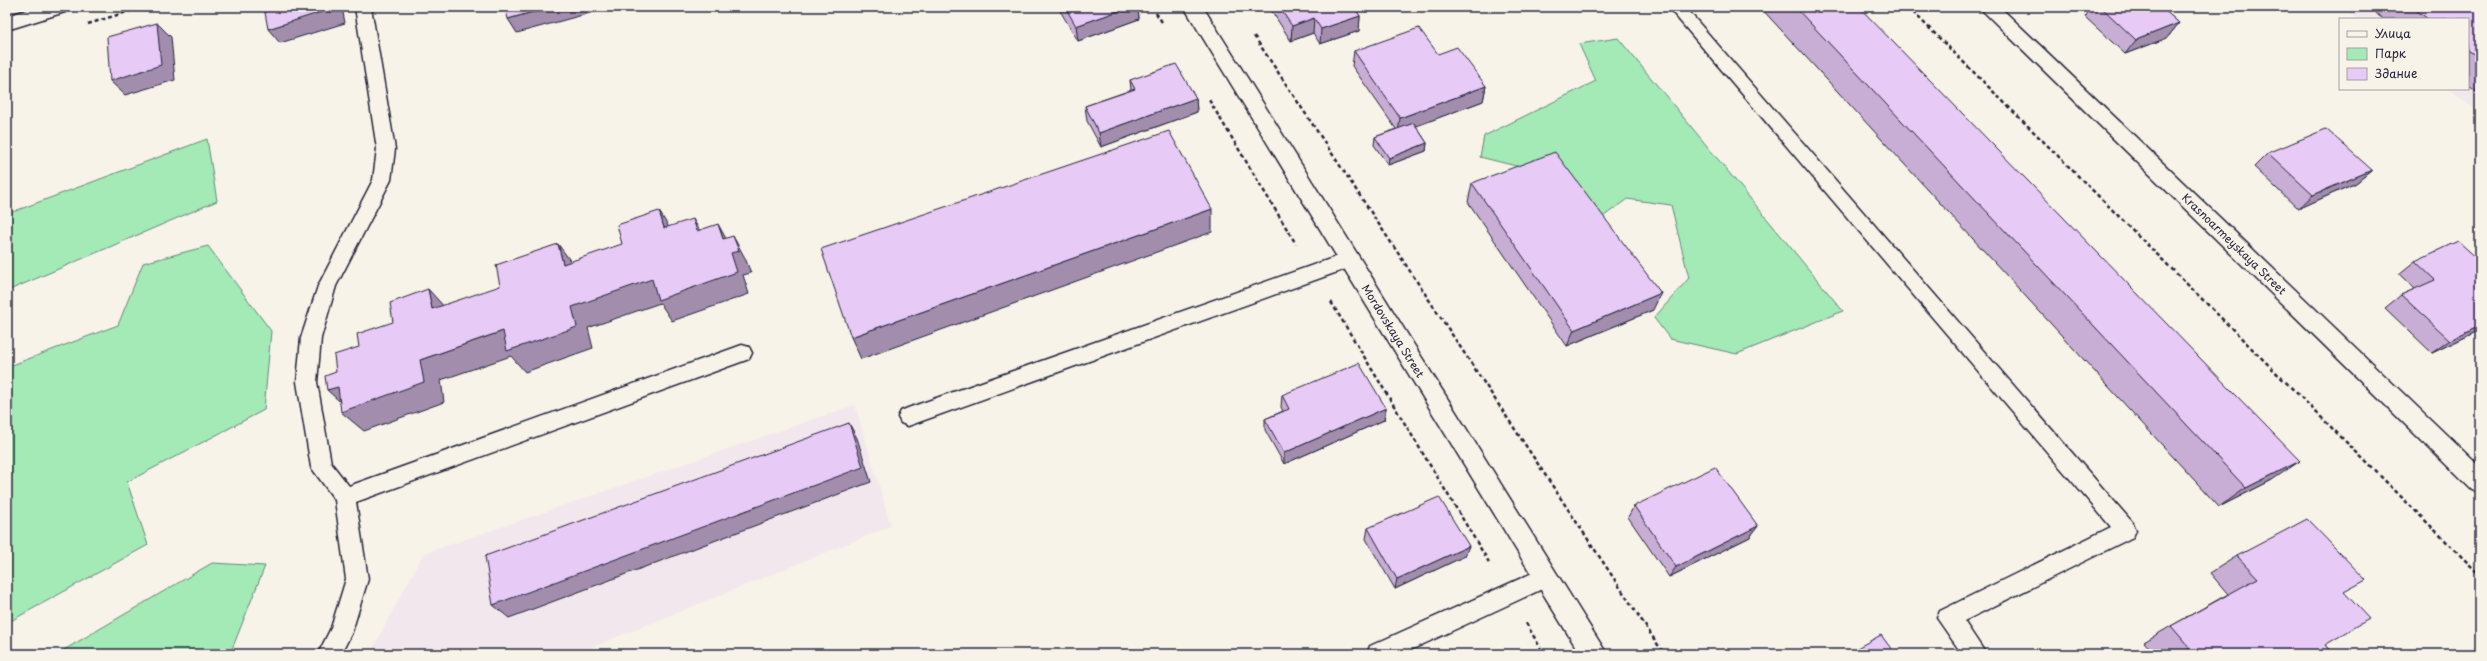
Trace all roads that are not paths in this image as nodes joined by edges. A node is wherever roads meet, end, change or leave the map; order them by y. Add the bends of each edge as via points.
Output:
1 (58, 7) edge
2 (363, 7) edge
3 (1193, 7) edge
4 (1676, 7) edge
5 (1988, 7) edge
6 (7, 22) edge
7 (1350, 260) junction
8 (742, 353) dead end
9 (908, 417) dead end
10 (2480, 482) edge
11 (345, 497) junction
12 (1546, 578) junction
13 (328, 654) edge
14 (1378, 654) edge
15 (1594, 654) edge
16 (1975, 654) edge

1 - 6 street
2 - 11 lane via 386,149 382,180 327,286 310,338 307,382 321,466
3 - 7 street, Mordovskaya Street
4 - 16 lane via 2126,530 1948,618
5 - 10 street, Krasnoarmeyskaya Street
7 - 9 lane
7 - 12 street, Mordovskaya Street
8 - 11 lane
11 - 13 lane via 357,579 341,632
12 - 14 lane
12 - 15 street, Mordovskaya Street

